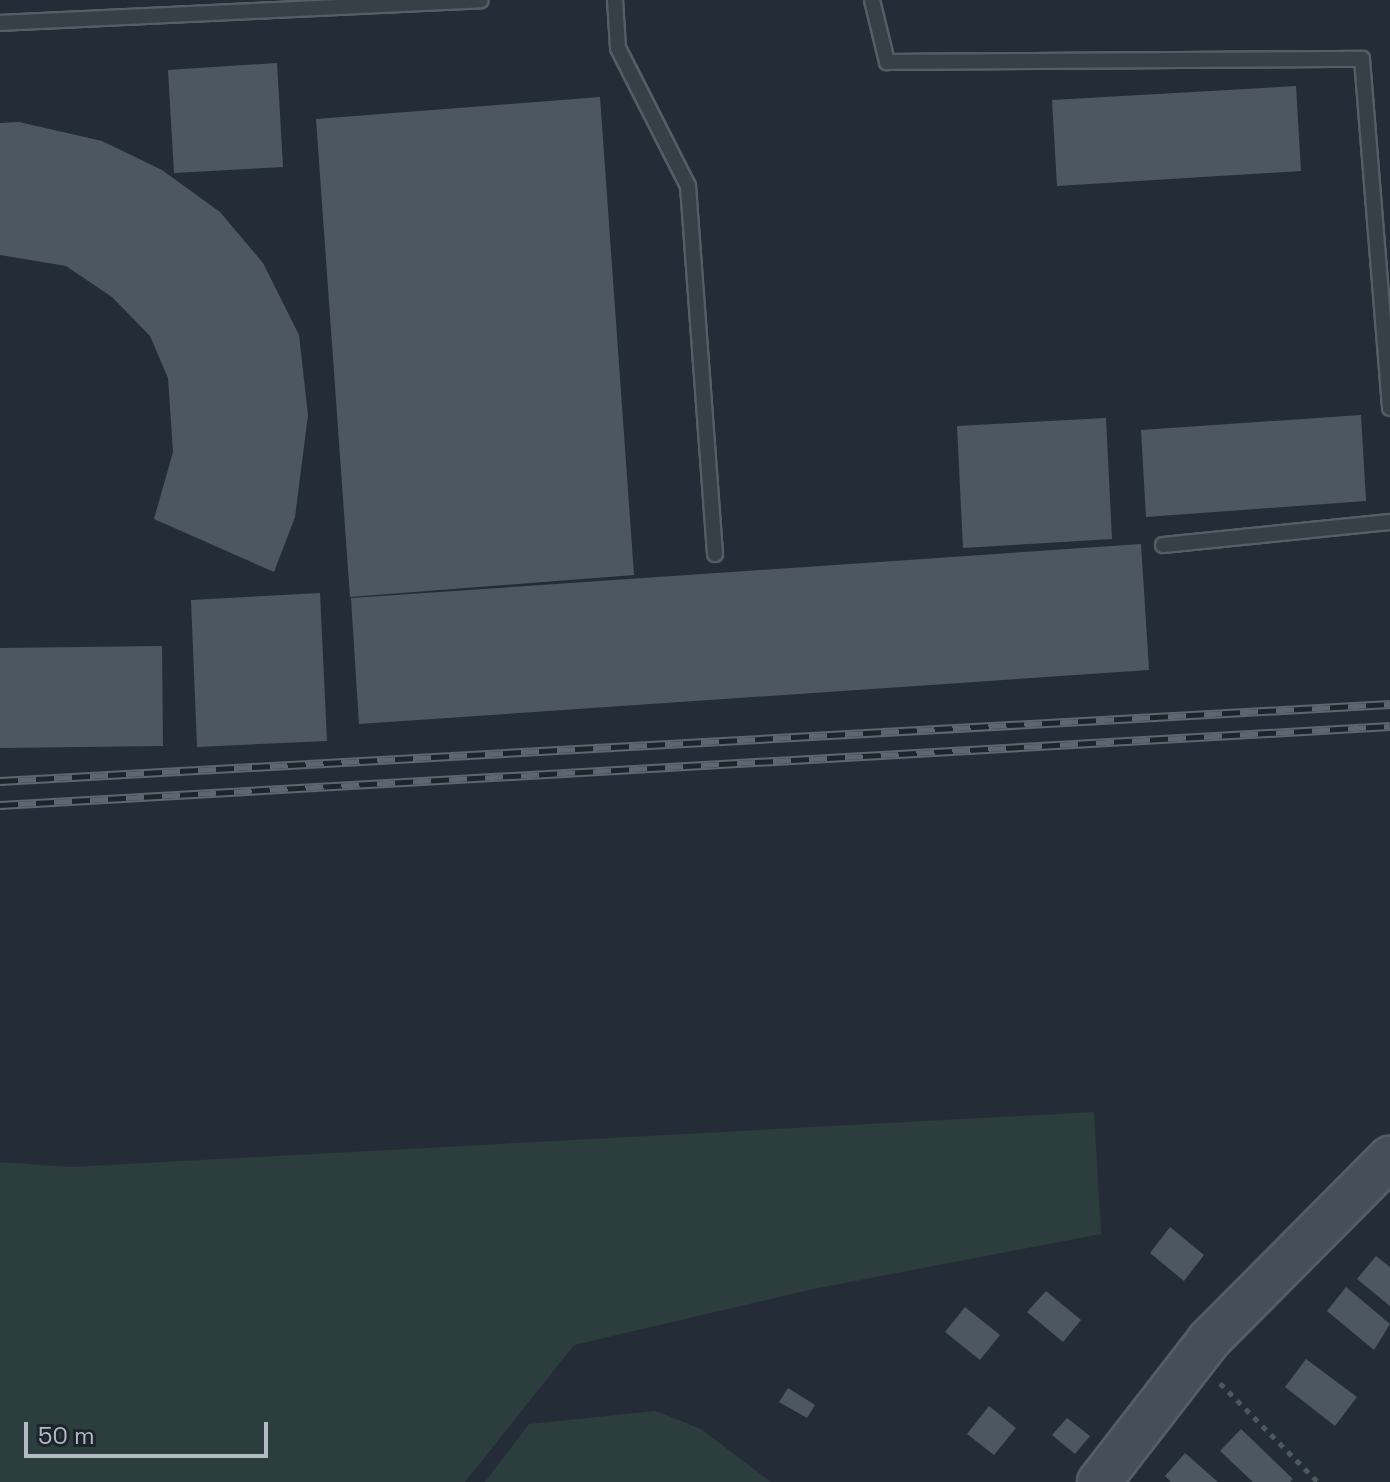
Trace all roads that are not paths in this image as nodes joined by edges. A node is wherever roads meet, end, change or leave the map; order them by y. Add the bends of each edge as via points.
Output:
1 (480, 0) edge
2 (615, 0) edge
3 (872, 0) edge
4 (0, 23) edge
5 (1390, 408) edge
6 (1390, 522) edge
7 (1163, 545) dead end
8 (715, 554) dead end
9 (1390, 1158) edge
10 (1099, 1482) edge

1 - 4 lane
2 - 8 lane via 618,48 688,186
3 - 5 lane via 887,62 1362,59
6 - 7 lane
9 - 10 street via 1195,1358

